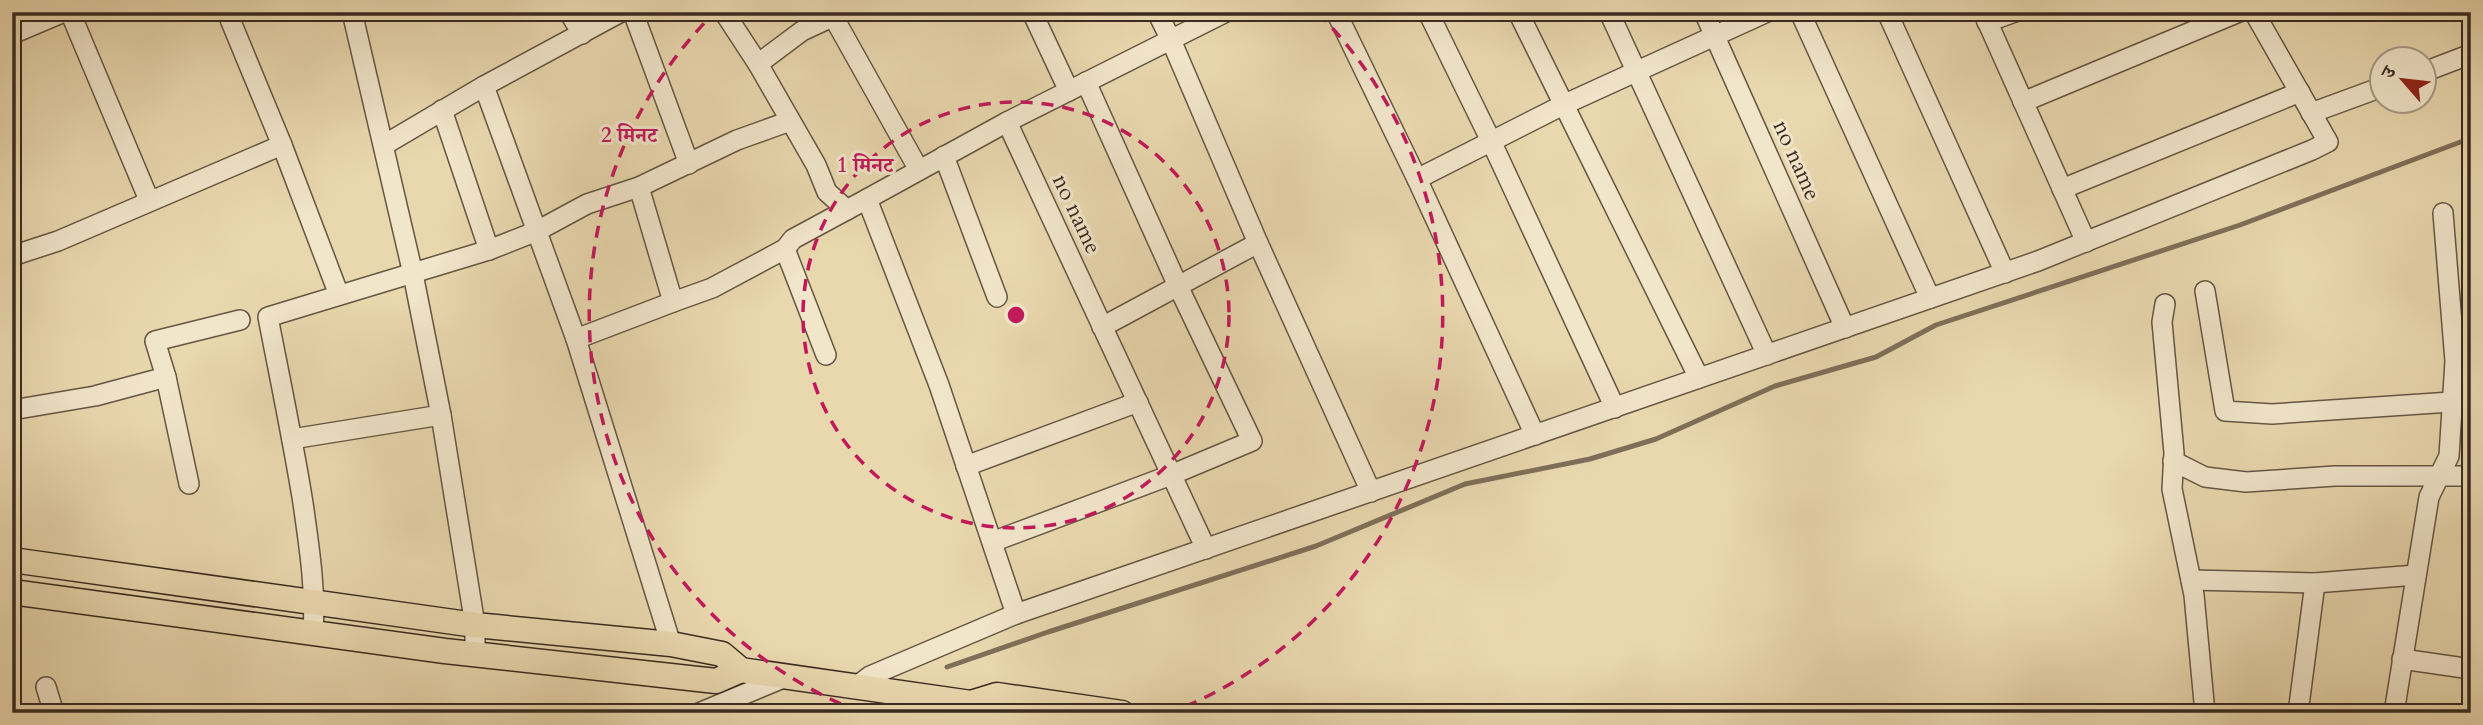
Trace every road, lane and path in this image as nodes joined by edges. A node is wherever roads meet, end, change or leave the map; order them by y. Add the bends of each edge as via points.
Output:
1 (64, 12) edge
2 (70, 12) edge
3 (227, 12) edge
4 (569, 12) edge
5 (621, 12) edge
6 (633, 12) edge
7 (724, 12) edge
8 (1032, 12) edge
9 (1157, 12) edge
10 (1226, 12) edge
11 (1336, 12) edge
12 (1428, 12) edge
13 (1518, 12) edge
14 (1609, 12) edge
15 (1704, 12) edge
16 (1767, 12) edge
17 (1800, 12) edge
18 (1887, 12) edge
19 (2015, 12) edge
20 (2239, 12) edge
21 (2254, 12) edge
22 (357, 15) edge
23 (839, 15) edge
24 (1985, 17) edge
25 (12, 34) edge
26 (582, 34) junction
27 (1715, 36) junction
28 (1171, 40) junction
29 (2471, 54) edge
30 (758, 64) junction
31 (2438, 67) edge
32 (1638, 71) junction
33 (484, 86) junction
34 (1078, 86) junction
35 (2300, 92) junction
36 (2368, 92) edge
37 (2023, 102) junction
38 (1563, 105) junction
39 (442, 110) junction
40 (2311, 113) junction
41 (790, 121) junction
42 (1007, 122) junction
43 (1491, 141) junction
44 (282, 145) junction
45 (384, 145) junction
46 (944, 156) junction
47 (689, 164) junction
48 (919, 170) junction
49 (1417, 179) junction
50 (639, 187) junction
51 (2062, 189) junction
52 (867, 199) junction
53 (149, 200) junction
54 (847, 210) junction
55 (2443, 213) dead end
56 (537, 231) junction
57 (2086, 242) junction
58 (1258, 243) junction
59 (785, 249) junction
60 (489, 250) junction
61 (12, 256) edge
62 (2005, 273) junction
63 (413, 274) junction
64 (1178, 286) junction
65 (2205, 291) dead end
66 (339, 295) junction
67 (997, 297) dead end
68 (1930, 298) junction
69 (673, 302) junction
70 (2165, 303) dead end
71 (240, 320) dead end
72 (1102, 327) junction
73 (1845, 328) junction
74 (576, 339) junction
75 (826, 355) dead end
76 (1767, 355) junction
77 (2463, 362) edge
78 (166, 377) junction
79 (1699, 378) junction
80 (1138, 402) junction
81 (2451, 402) junction
82 (1615, 408) junction
83 (12, 410) edge
84 (440, 415) junction
85 (1535, 435) junction
86 (292, 439) junction
87 (2174, 461) junction
88 (967, 466) junction
89 (1171, 475) junction
90 (2438, 476) junction
91 (2471, 476) edge
92 (189, 484) dead end
93 (1371, 492) junction
94 (992, 542) junction
95 (1206, 549) junction
96 (12, 560) edge
97 (2416, 575) junction
98 (2191, 580) junction
99 (2315, 583) junction
100 (12, 592) edge
101 (315, 603) junction
102 (1016, 614) junction
103 (475, 625) junction
104 (313, 632) junction
105 (671, 644) junction
106 (475, 654) junction
107 (2402, 659) junction
108 (2471, 669) edge
109 (741, 670) junction
110 (788, 676) junction
111 (858, 685) junction
112 (46, 687) dead end
113 (976, 708) edge
114 (54, 713) edge
115 (699, 713) edge
116 (1122, 713) edge
117 (2205, 713) edge
118 (2298, 713) edge
119 (2394, 713) edge

1 - 25 street
2 - 53 street
3 - 44 street
4 - 26 street
5 - 26 street
6 - 47 street
7 - 30 street
8 - 34 street
9 - 28 street
10 - 28 street
11 - 49 street
12 - 43 street
13 - 38 street
14 - 32 street
15 - 27 street, no name
16 - 27 street
17 - 68 street
18 - 62 street
19 - 24 street
20 - 37 street
21 - 35 street
22 - 45 street
23 - 30 street via 802,31
23 - 48 street
24 - 37 street
26 - 33 street
27 - 32 street
27 - 73 street, no name
28 - 34 street
28 - 58 street
29 - 31 street
30 - 41 street
32 - 38 street
32 - 76 street
33 - 39 street
33 - 56 street
34 - 42 street
34 - 64 street
35 - 40 street
35 - 51 street
36 - 40 street
37 - 51 street
38 - 43 street
38 - 79 street
39 - 45 street
39 - 60 street
40 - 57 street via 2328,142
41 - 47 street
41 - 54 street via 827,192
42 - 46 street
42 - 72 street, no name
43 - 49 street
43 - 82 street
44 - 53 street
44 - 66 street
45 - 63 street
46 - 48 street
46 - 67 street
47 - 50 street
48 - 52 street
49 - 85 street
50 - 56 street via 587,204
50 - 69 street
51 - 57 street
52 - 54 street
52 - 88 street
53 - 61 street via 58,241
54 - 59 street via 793,239
55 - 77 street
56 - 60 street
56 - 74 street
57 - 62 street
58 - 64 street
58 - 93 street
59 - 69 street via 712,288
59 - 75 street
60 - 63 street
62 - 68 street
63 - 66 street
63 - 84 street
64 - 72 street
64 - 89 street via 1252,441
65 - 81 street via 2225,411 2272,414
66 - 86 street via 268,317
68 - 73 street
69 - 74 street
70 - 87 street via 2162,322
71 - 78 street via 155,341
72 - 80 street, no name
73 - 76 street
74 - 105 street
76 - 79 street
77 - 81 street
78 - 83 street via 95,396
78 - 92 street
79 - 82 street
80 - 88 street
80 - 89 street, no name
81 - 90 street via 2449,456
82 - 85 street
84 - 86 street
84 - 103 street
85 - 93 street
86 - 101 street
87 - 90 street via 2205,477 2246,482
87 - 98 street via 2172,489
88 - 94 street
89 - 94 street
89 - 95 street, no name
90 - 91 street
90 - 97 street via 2429,497
93 - 95 street
94 - 102 street
95 - 102 street
96 - 101 main road
97 - 99 street
97 - 107 street
98 - 99 street
98 - 117 street
99 - 118 street
100 - 104 main road
101 - 103 main road
101 - 104 street
102 - 111 street
103 - 105 main road
103 - 106 street
104 - 106 main road
105 - 109 main road via 722,654
106 - 109 main road via 716,681
107 - 108 street
107 - 119 street
109 - 110 main road
110 - 111 main road
110 - 115 street
111 - 113 main road
112 - 114 street
113 - 116 main road via 997,695

